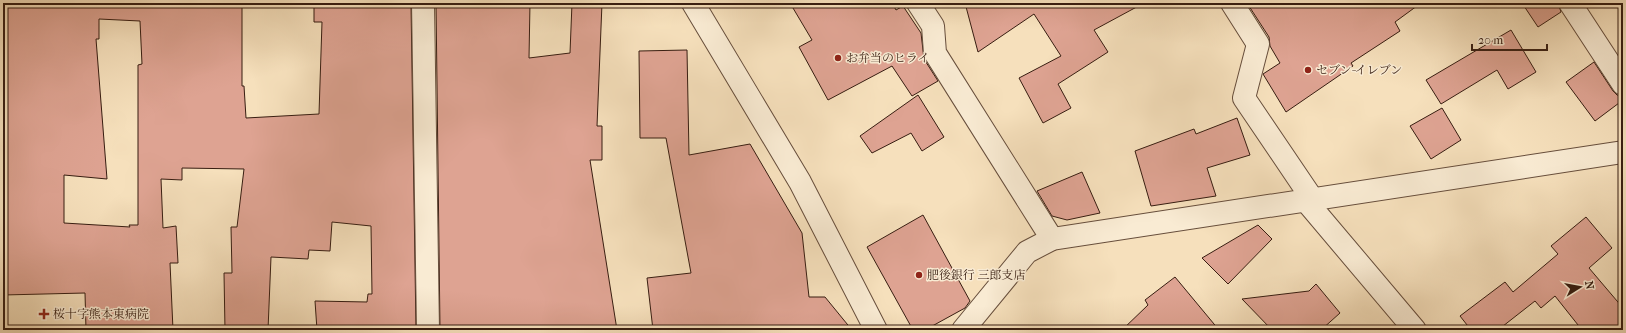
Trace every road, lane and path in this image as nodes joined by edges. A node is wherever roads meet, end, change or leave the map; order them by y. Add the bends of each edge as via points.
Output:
1 (423, 3) edge
2 (693, 3) edge
3 (918, 3) edge
4 (1232, 3) edge
5 (1570, 3) edge
6 (1623, 84) edge
7 (1623, 152) edge
8 (1309, 200) junction
9 (1052, 239) junction
10 (428, 330) edge
11 (876, 330) edge
12 (963, 330) edge
13 (1415, 330) edge

1 - 10 street
2 - 11 street via 800,182
3 - 9 street via 933,26 935,53
4 - 8 street via 1258,44 1244,98
5 - 6 street
7 - 8 street
8 - 9 street
8 - 13 street
9 - 12 street via 1027,252

